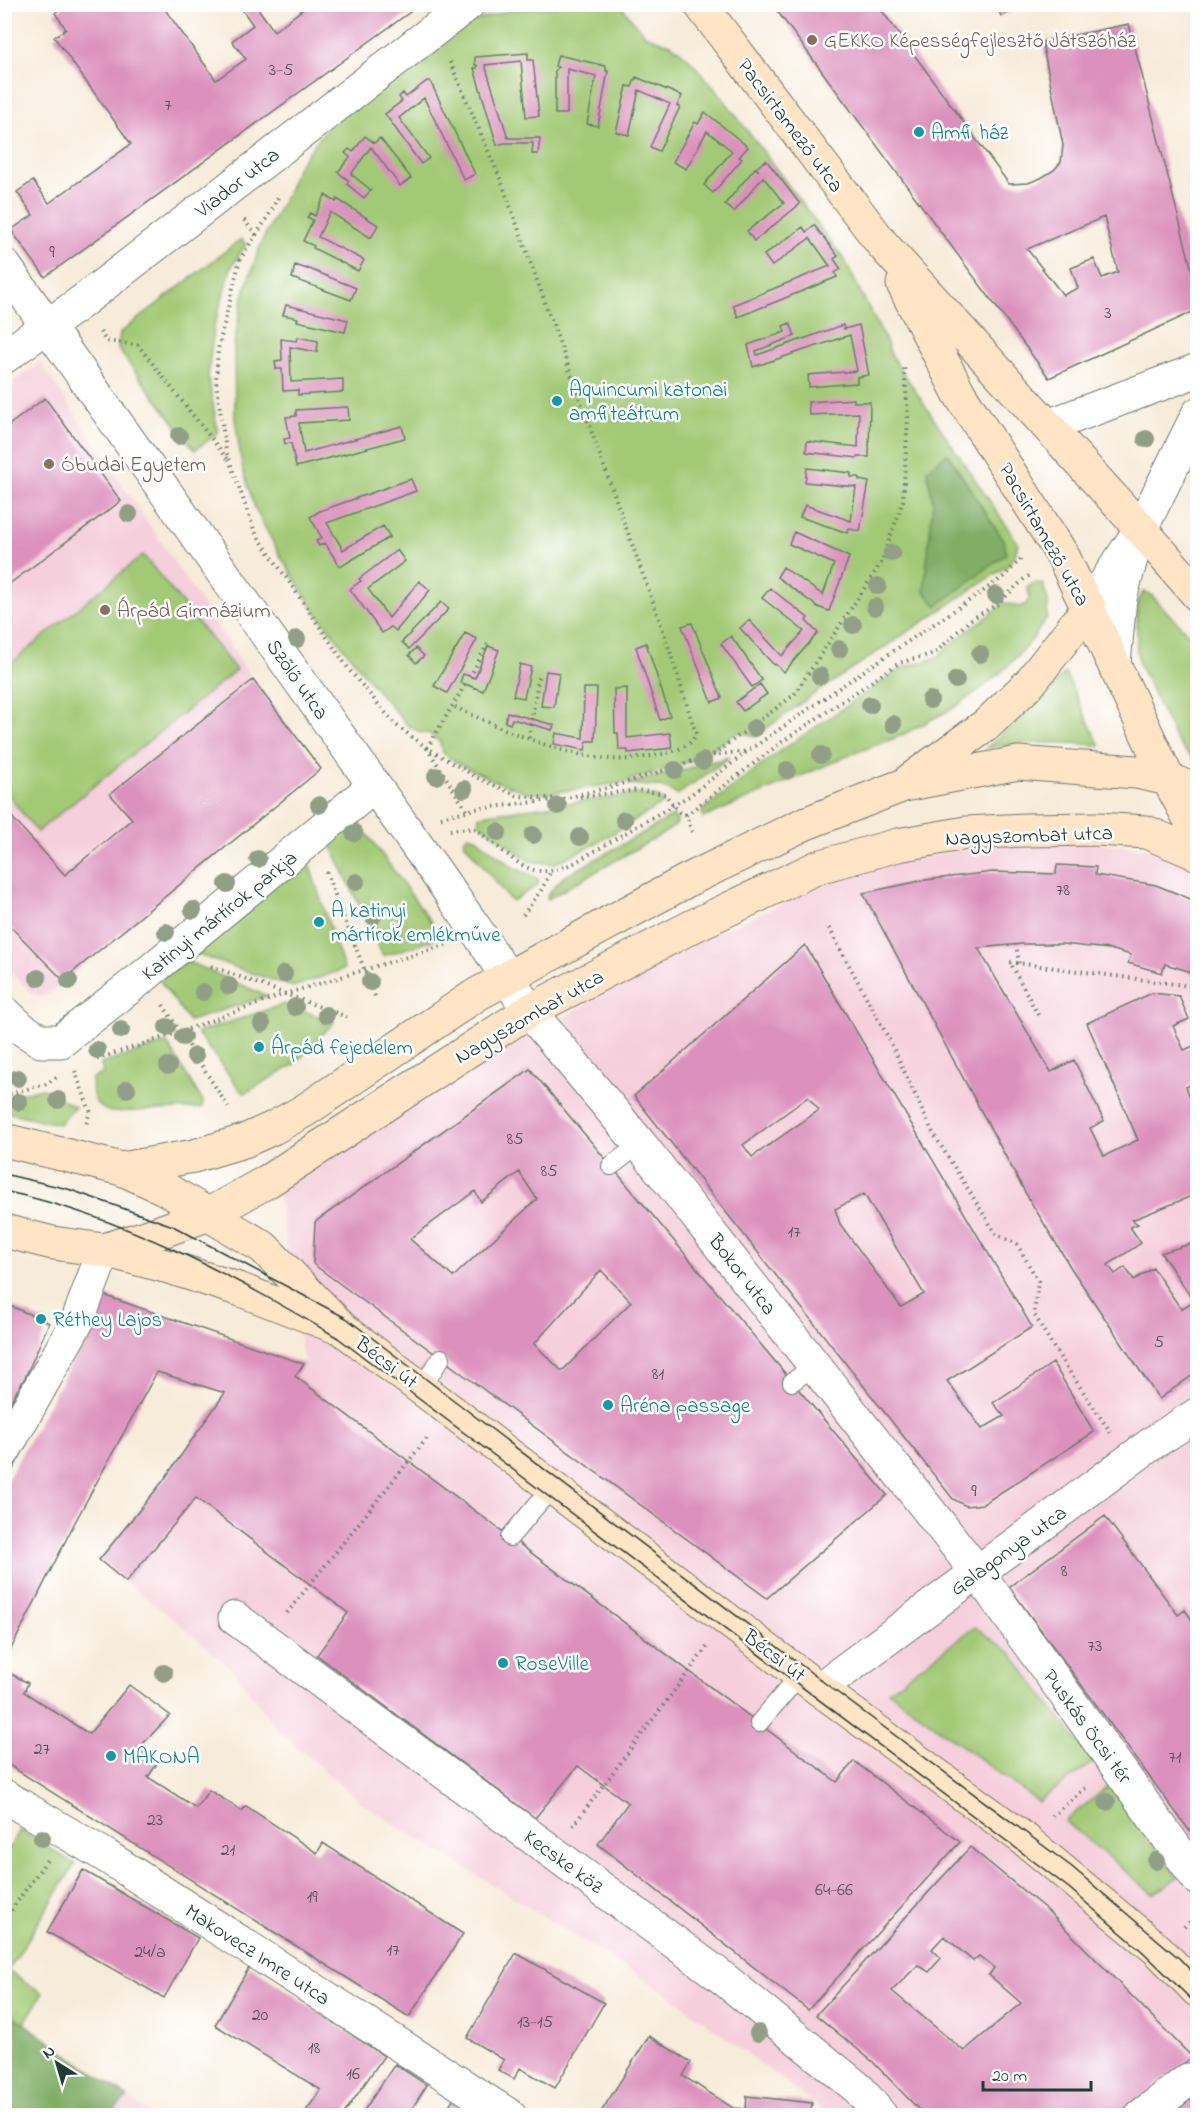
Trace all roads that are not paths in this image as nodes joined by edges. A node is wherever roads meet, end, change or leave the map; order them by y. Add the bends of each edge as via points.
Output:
1 (468, 4) edge
2 (700, 4) edge
3 (883, 245) junction
4 (4, 265) edge
5 (49, 325) junction
6 (4, 357) edge
7 (1197, 370) edge
8 (1197, 414) edge
9 (1048, 426) junction
10 (1141, 529) junction
11 (1197, 595) edge
12 (1089, 607) junction
13 (1114, 663) junction
14 (904, 785) junction
15 (374, 786) junction
16 (1183, 786) edge
17 (1197, 827) edge
18 (1197, 854) edge
19 (507, 978) junction
20 (529, 1011) junction
21 (4, 1012) edge
22 (4, 1140) edge
23 (640, 1144) junction
24 (611, 1166) dead end
25 (122, 1169) junction
26 (268, 1181) junction
27 (209, 1214) junction
28 (4, 1231) edge
29 (263, 1247) junction
30 (104, 1250) junction
31 (344, 1330) junction
32 (441, 1358) dead end
33 (421, 1388) junction
34 (1197, 1414) edge
35 (4, 1451) edge
36 (552, 1487) junction
37 (510, 1537) dead end
38 (978, 1573) junction
39 (235, 1618) dead end
40 (810, 1682) junction
41 (759, 1723) dead end
42 (4, 1796) edge
43 (1197, 1879) edge
44 (1197, 1991) edge
45 (1188, 2080) dead end
46 (510, 2115) edge
47 (881, 2115) edge
48 (1141, 2115) edge

1 - 5 street, Viador utca
2 - 3 main road, Pacsirtamező utca
3 - 9 main road, Pacsirtamező utca
3 - 12 main road, Pacsirtamező utca via 959,393 1051,536
4 - 5 street, Szőlő utca
5 - 6 street, Viador utca
5 - 15 street, Szőlő utca
7 - 9 street
8 - 10 street, Nagyszombat utca
9 - 10 main road, Pacsirtamező utca
10 - 11 main road, Pacsirtamező utca
10 - 12 street, Nagyszombat utca
10 - 13 street, Nagyszombat utca via 1120,598
12 - 13 main road, Pacsirtamező utca
12 - 14 main road, Nagyszombat utca via 1062,644 986,725
13 - 16 main road, Pacsirtamező utca
14 - 16 main road, Nagyszombat utca via 1018,763 1136,772
14 - 19 main road, Nagyszombat utca via 804,824 688,880
15 - 19 street, Szőlő utca
15 - 21 street, Katinyi mártírok parkja via 144,976 67,1054 22,1029
16 - 17 main road, Pacsirtamező utca via 1188,816
18 - 20 main road, Nagyszombat utca via 1146,832 1097,829 966,833 898,845 818,867
19 - 20 street, Bokor utca
19 - 25 main road, Nagyszombat utca via 273,1128 194,1156
20 - 23 street, Bokor utca
20 - 26 main road, Nagyszombat utca
22 - 25 main road, Bécsi út
23 - 24 lane
23 - 38 street, Bokor utca via 804,1374
25 - 27 main road, Bécsi út
26 - 27 main road, Nagyszombat utca
26 - 29 main road, Bécsi út via 251,1208 250,1218
27 - 29 main road, Bécsi út
27 - 30 main road, Nagyszombat utca
28 - 30 main road, Bécsi út
29 - 31 main road, Bécsi út
30 - 31 main road, Bécsi út via 241,1290
30 - 35 street via 78,1320
31 - 33 main road, Bécsi út
32 - 33 lane
33 - 36 main road, Bécsi út
34 - 38 street, Galagonya utca
36 - 37 lane
36 - 40 main road, Bécsi út
38 - 40 street, Galagonya utca
38 - 43 street, Puskás Öcsi tér
39 - 47 street, Kecske köz via 719,1976 859,2089
40 - 41 lane
40 - 44 main road, Bécsi út via 1024,1839 1158,1950
42 - 46 street, Makovecz Imre utca via 126,1869
45 - 48 street

